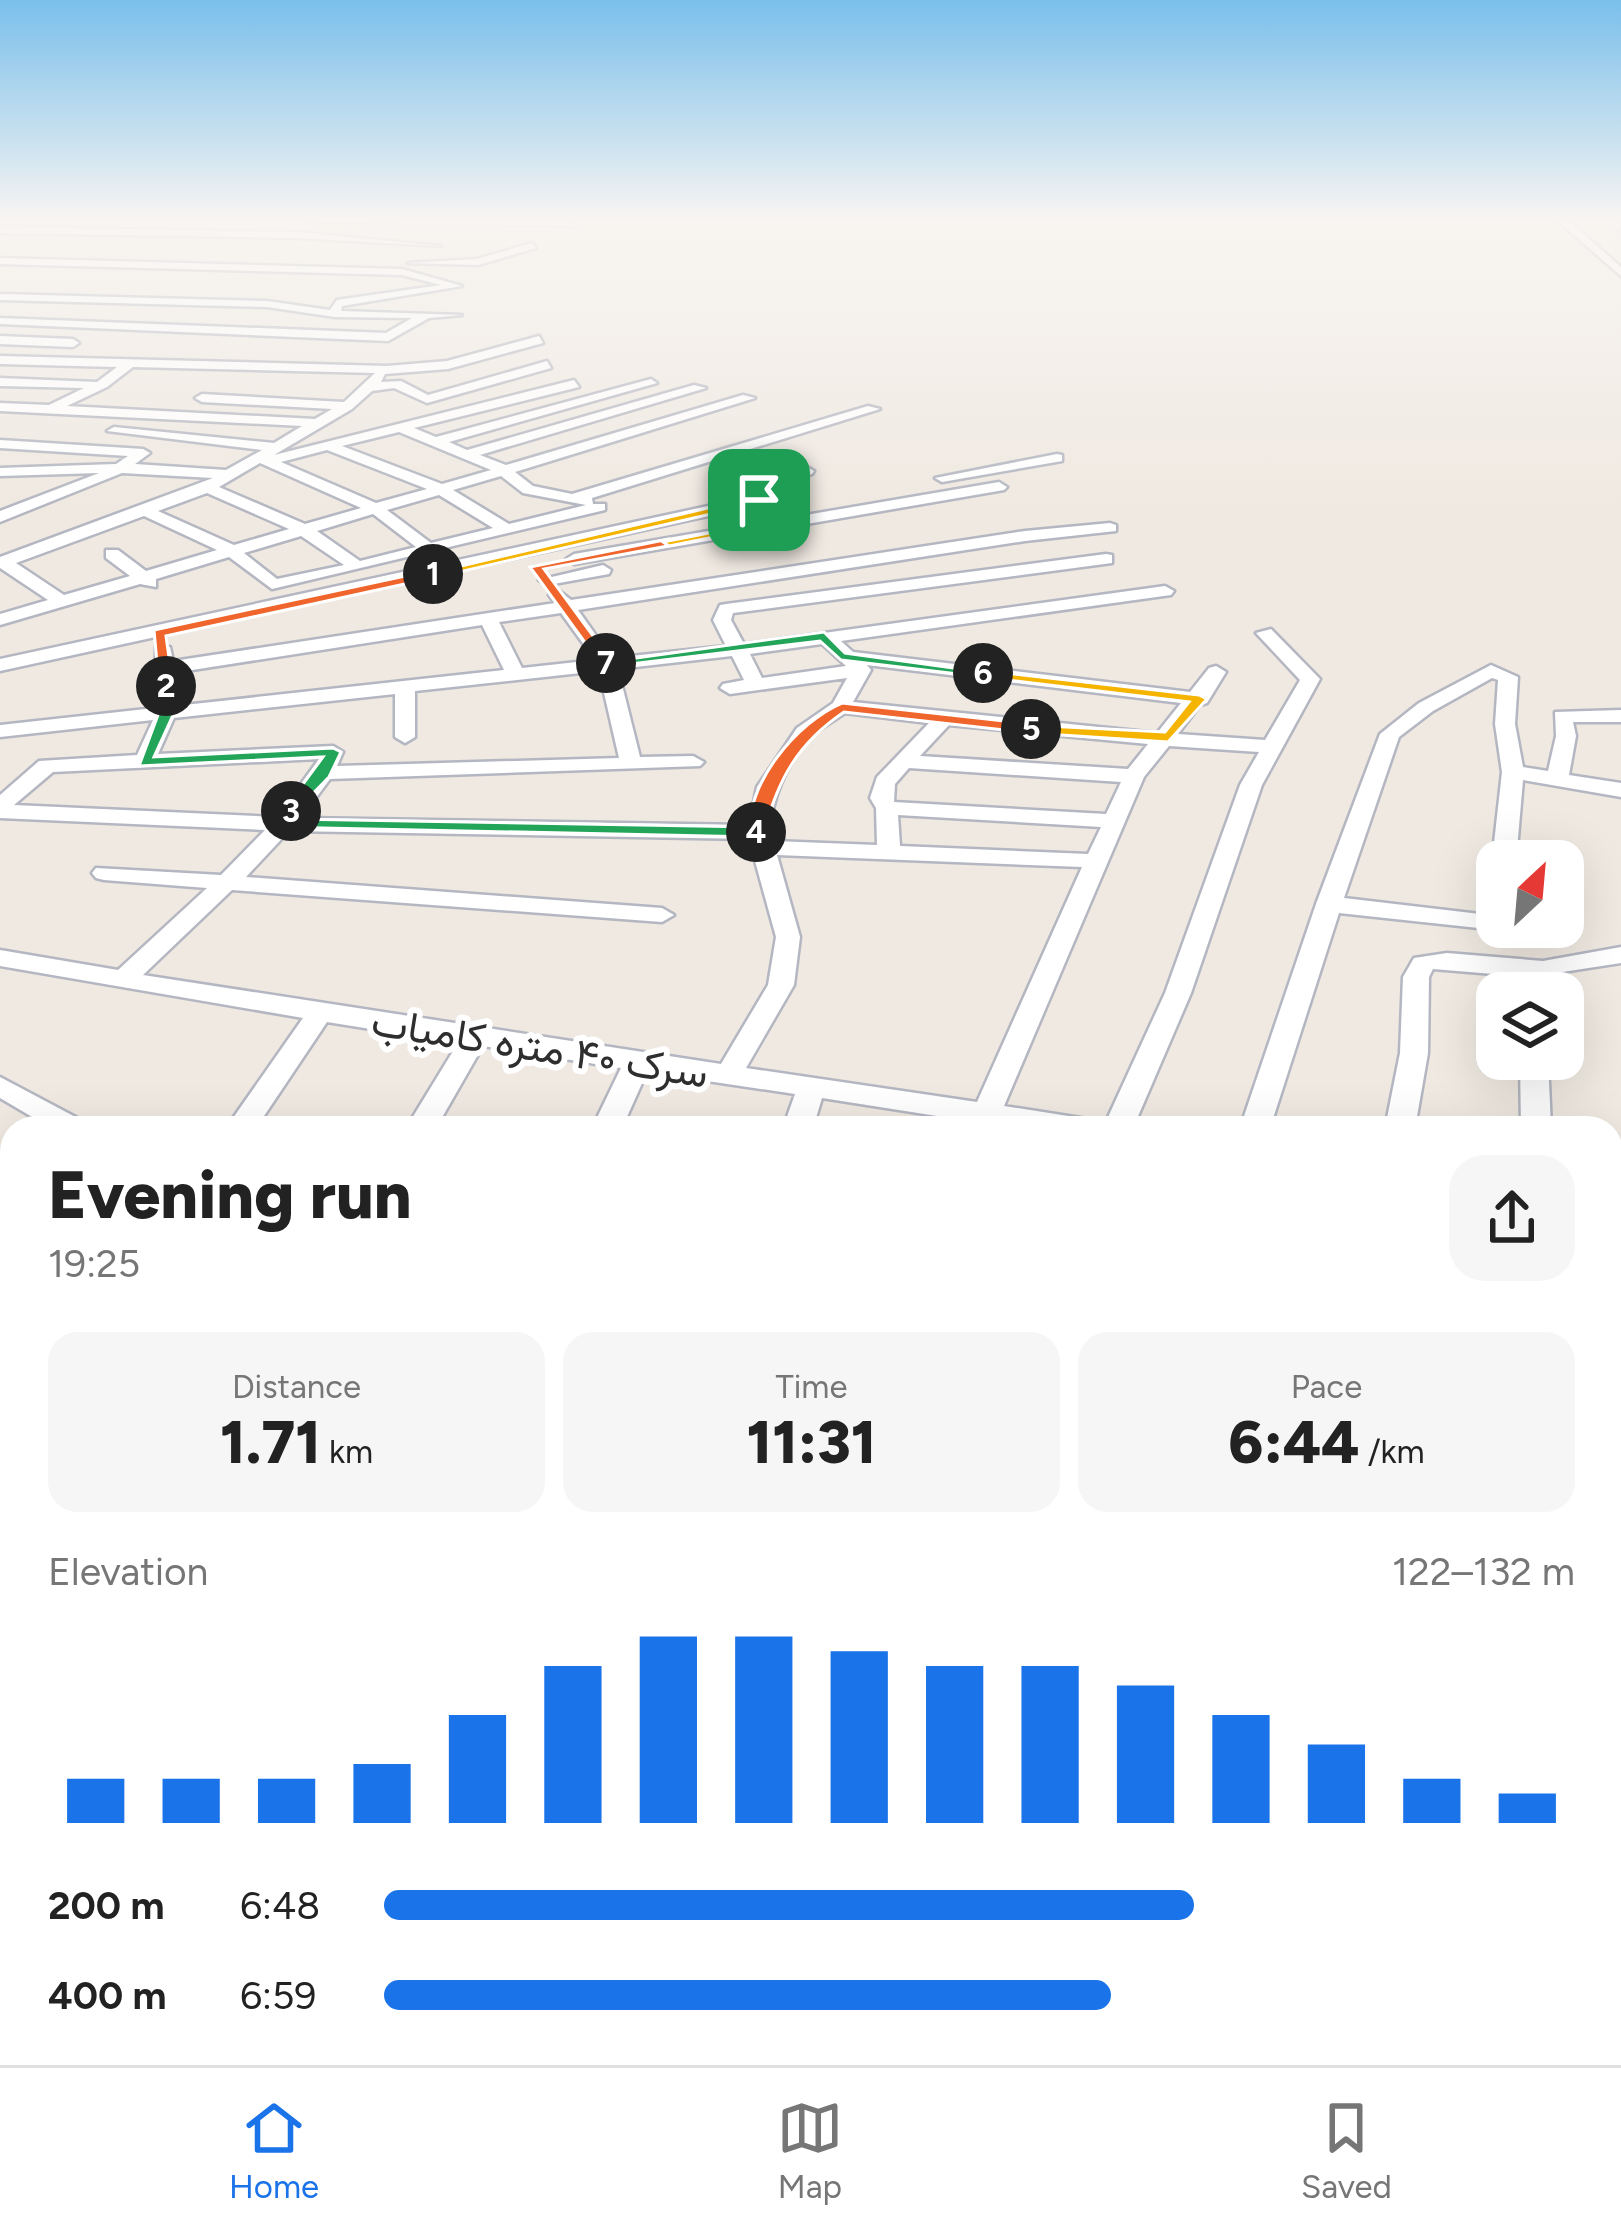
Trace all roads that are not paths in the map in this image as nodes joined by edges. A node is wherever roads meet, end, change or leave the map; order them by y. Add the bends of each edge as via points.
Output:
1 (31, 317) edge
2 (207, 317) edge
3 (288, 317) edge
4 (321, 317) edge
5 (365, 317) edge
6 (422, 317) edge
7 (0, 319) edge
8 (332, 320) junction
9 (22, 322) junction
10 (184, 328) junction
11 (0, 340) edge
12 (539, 340) dead end
13 (89, 344) dead end
14 (156, 346) dead end
15 (223, 347) dead end
16 (479, 358) junction
17 (0, 360) edge
18 (133, 361) junction
19 (547, 365) dead end
20 (387, 370) junction
21 (0, 382) edge
22 (651, 383) dead end
23 (574, 384) dead end
24 (102, 387) junction
25 (373, 387) junction
26 (699, 388) dead end
27 (191, 398) dead end
28 (748, 398) dead end
29 (347, 406) junction
30 (0, 407) edge
31 (52, 408) junction
32 (873, 409) dead end
33 (26, 423) junction
34 (316, 423) junction
35 (718, 425) dead end
36 (403, 429) junction
37 (0, 442) edge
38 (434, 442) junction
39 (332, 447) junction
40 (466, 455) junction
41 (265, 457) junction
42 (1057, 458) dead end
43 (121, 468) junction
44 (806, 471) dead end
45 (4, 474) edge
46 (230, 475) junction
47 (507, 475) junction
48 (207, 488) junction
49 (440, 488) junction
50 (574, 498) junction
51 (599, 507) junction
52 (369, 508) junction
53 (147, 512) junction
54 (784, 514) junction
55 (0, 518) edge
56 (624, 522) junction
57 (1110, 528) dead end
58 (506, 529) junction
59 (302, 530) junction
60 (427, 549) junction
61 (230, 550) junction
62 (112, 554) dead end
63 (1106, 559) dead end
64 (2, 563) edge
65 (470, 566) junction
66 (357, 567) junction
67 (542, 573) junction
68 (142, 577) junction
69 (158, 590) dead end
70 (1165, 591) dead end
71 (61, 601) junction
72 (566, 606) junction
73 (488, 619) junction
74 (0, 620) edge
75 (159, 633) junction
76 (1265, 633) dead end
77 (824, 636) junction
78 (740, 650) junction
79 (851, 663) junction
80 (607, 664) junction
81 (0, 665) edge
82 (166, 668) junction
83 (1216, 672) dead end
84 (516, 674) junction
85 (756, 684) junction
86 (405, 687) junction
87 (730, 688) dead end
88 (1199, 699) junction
89 (842, 707) junction
90 (166, 715) junction
91 (1621, 716) edge
92 (944, 720) junction
93 (0, 731) edge
94 (405, 737) dead end
95 (1168, 737) junction
96 (1270, 747) junction
97 (144, 762) junction
98 (693, 762) dead end
99 (908, 762) junction
100 (632, 764) junction
101 (1513, 772) junction
102 (324, 773) junction
103 (1134, 776) junction
104 (1558, 778) junction
105 (1621, 790) edge
106 (4, 800) edge
107 (887, 808) junction
108 (1117, 821) junction
109 (281, 824) junction
110 (760, 840) junction
111 (1506, 840) edge
112 (889, 852) junction
113 (1096, 861) junction
114 (104, 873) dead end
115 (225, 881) junction
116 (1328, 904) junction
117 (662, 916) dead end
118 (1476, 921) edge
119 (1621, 955) edge
120 (0, 958) edge
121 (1492, 972) edge
122 (1548, 972) edge
123 (125, 978) junction
124 (320, 1013) junction
125 (476, 1036) junction
126 (637, 1063) junction
127 (728, 1076) junction
128 (1535, 1080) edge
129 (0, 1087) edge
130 (810, 1090) junction
131 (52, 1116) edge
132 (249, 1116) edge
133 (428, 1116) edge
134 (613, 1116) edge
135 (801, 1116) edge
136 (954, 1116) edge
137 (984, 1116) edge
138 (1123, 1116) edge
139 (1259, 1116) edge
140 (1402, 1116) edge
141 (1536, 1116) edge

1 - 9 street
2 - 10 street
3 - 8 street
4 - 8 street
5 - 8 street
6 - 10 street via 388,337
7 - 9 street
9 - 10 street
10 - 14 street
11 - 13 street
12 - 16 street
15 - 16 street
16 - 20 street
17 - 18 street
18 - 20 street
18 - 24 street
19 - 25 street via 427,399 396,384
20 - 25 street
21 - 24 street
22 - 38 street
23 - 36 street
24 - 25 street
24 - 31 street
25 - 29 street
26 - 40 street
27 - 29 street
28 - 47 street
29 - 34 street
30 - 31 street
31 - 33 street
31 - 34 street
32 - 50 street
33 - 37 street
33 - 41 street
34 - 41 street
35 - 47 street
36 - 38 street
36 - 39 street
37 - 43 street via 143,453
38 - 40 street
39 - 41 street
39 - 49 street
40 - 47 street
41 - 46 street
41 - 52 street
42 - 54 street
43 - 45 street
43 - 46 street
43 - 55 street
44 - 56 street
46 - 48 street
47 - 49 street
47 - 50 street via 528,490
48 - 53 street
48 - 59 street
49 - 52 street
49 - 58 street
50 - 51 street
51 - 56 street
51 - 58 street
52 - 59 street
52 - 60 street
53 - 61 street
53 - 64 street
54 - 56 street via 759,500
54 - 67 street
54 - 67 street via 1001,493
56 - 65 street
57 - 72 street
58 - 60 street
59 - 61 street
59 - 66 street
60 - 66 street
61 - 66 street via 272,584
61 - 68 street
62 - 68 street
63 - 78 street via 726,609 722,620
64 - 71 street
65 - 67 street via 480,578
65 - 75 street
67 - 72 street
68 - 69 street
68 - 71 street
70 - 77 street
71 - 74 street
72 - 73 street
72 - 80 street
73 - 82 street
73 - 84 street
75 - 81 street
75 - 82 street
76 - 96 street via 1310,679
77 - 78 street
77 - 79 street
78 - 80 street
78 - 85 street
79 - 85 street
79 - 88 street
79 - 89 street
80 - 84 street
80 - 100 street
82 - 90 street
83 - 88 street
84 - 86 street
85 - 87 street
86 - 90 street
86 - 94 street
88 - 95 street
89 - 92 street
89 - 110 street via 804,732 768,787
90 - 93 street
90 - 97 street
91 - 104 street via 1562,716
92 - 95 street
92 - 99 street
95 - 96 street
95 - 103 street
96 - 138 street
97 - 102 street via 333,752
97 - 106 street via 47,766
98 - 100 street
99 - 103 street
99 - 107 street via 886,782 880,798
100 - 102 street
101 - 104 street
101 - 111 street
101 - 116 street via 1508,677 1491,671 1414,712 1390,734
102 - 109 street
103 - 108 street
104 - 105 street
106 - 109 street
107 - 108 street
107 - 112 street
108 - 113 street
109 - 110 street
109 - 115 street
110 - 112 street
110 - 127 street via 788,937 781,985
112 - 113 street
113 - 137 street
114 - 115 street
115 - 117 street
115 - 123 street
116 - 118 street
116 - 139 street
119 - 122 street
120 - 123 street, سرک ۴۰ متره کامیاب
121 - 140 street via 1450,957 1423,963
123 - 124 street, سرک ۴۰ متره کامیاب
124 - 125 street, سرک ۴۰ متره کامیاب
124 - 132 street
125 - 126 street, سرک ۴۰ متره کامیاب
125 - 133 street
126 - 127 street, سرک ۴۰ متره کامیاب
126 - 134 street
127 - 130 street, سرک ۴۰ متره کامیاب
128 - 141 street
129 - 131 street
130 - 135 street
130 - 136 street, سرک ۴۰ متره کامیاب

